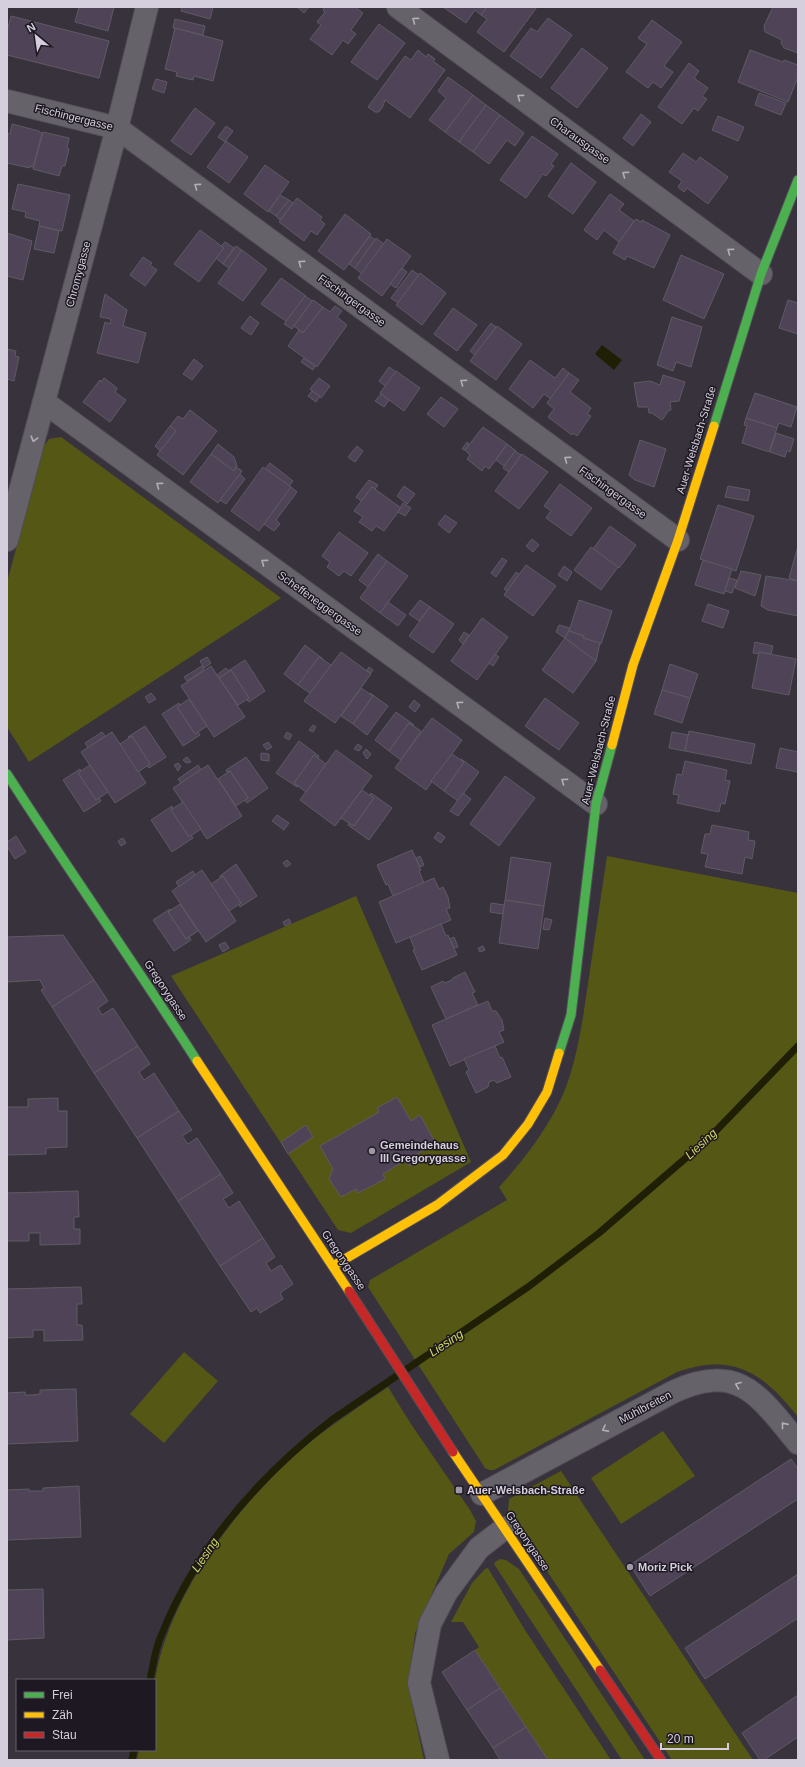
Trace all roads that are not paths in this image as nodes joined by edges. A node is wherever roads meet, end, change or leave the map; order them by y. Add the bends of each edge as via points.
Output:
1 (147, 7) edge
2 (398, 7) edge
3 (7, 101) edge
4 (117, 128) junction
5 (798, 180) edge
6 (761, 274) junction
7 (44, 402) junction
8 (7, 540) edge
9 (678, 540) junction
10 (7, 774) edge
11 (596, 804) junction
12 (333, 1266) junction
13 (798, 1443) edge
14 (482, 1494) junction
15 (505, 1528) junction
16 (438, 1760) edge
17 (661, 1760) edge

1 - 4 street, Chromygasse
6 -> 2 street, Charausgasse
3 - 4 street, Fischingergasse
4 - 7 street, Chromygasse
9 -> 4 street, Fischingergasse
5 - 6 street, Auer-Welsbach-Straße
6 - 9 street, Auer-Welsbach-Straße
7 -> 8 street, Chromygasse
11 -> 7 street, Scheffeneggergasse
9 - 11 street, Auer-Welsbach-Straße via 633,665
10 - 12 street, Gregorygasse
11 - 12 street, Auer-Welsbach-Straße via 571,1015 547,1092 528,1124 503,1156 437,1204
12 - 14 street, Gregorygasse
13 -> 14 street, Mühlbreiten via 754,1392 724,1380 703,1381 673,1392
14 - 15 street, Gregorygasse
15 - 16 street via 479,1548 446,1593 430,1624 420,1683
15 - 17 street, Gregorygasse

